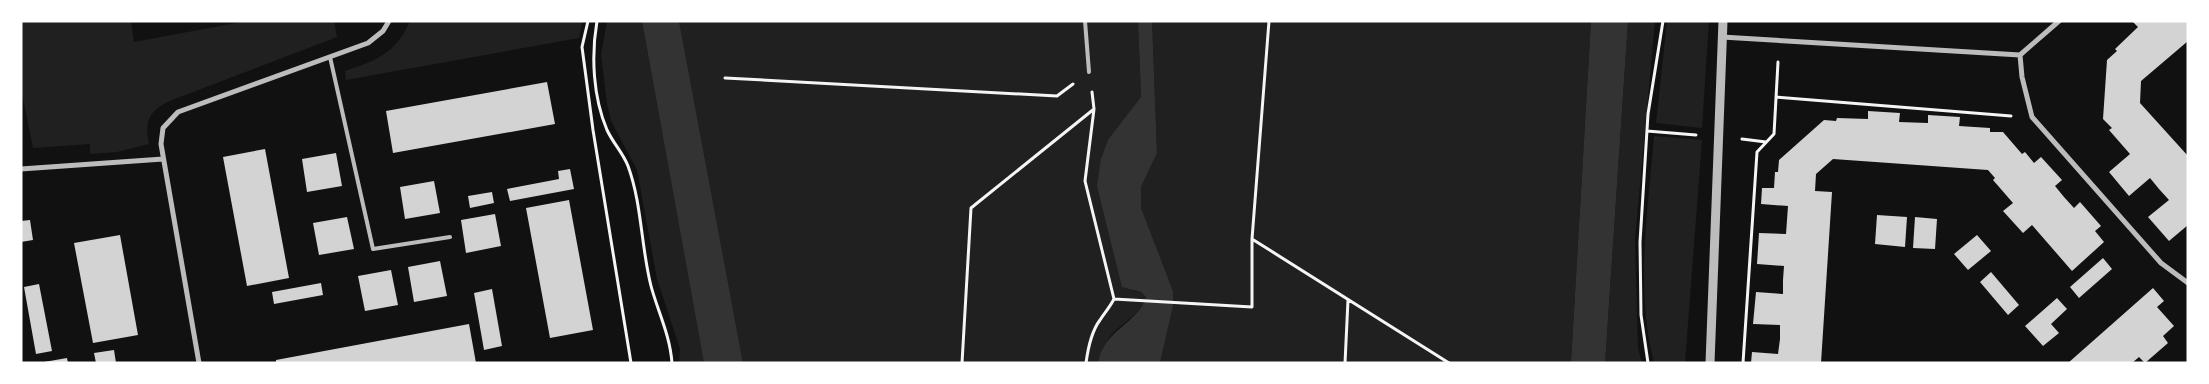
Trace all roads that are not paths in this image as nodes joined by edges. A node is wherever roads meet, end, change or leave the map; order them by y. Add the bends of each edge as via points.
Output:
1 (390, 21) edge
2 (1085, 21) edge
3 (1723, 21) edge
4 (2059, 21) edge
5 (1722, 38) junction
6 (2020, 55) junction
7 (330, 57) junction
8 (1090, 72) road end
9 (163, 159) junction
10 (21, 169) edge
11 (450, 237) dead end
12 (2188, 283) edge
13 (199, 363) edge
14 (1710, 363) edge

1 - 7 street via 368,43
2 - 8 lane
3 - 5 street
4 - 6 street
5 - 6 street
5 - 14 street
6 - 12 street via 2032,117 2161,263
7 - 9 street via 178,112 163,128 160,144
7 - 11 lane via 373,249
9 - 10 street
9 - 13 street

